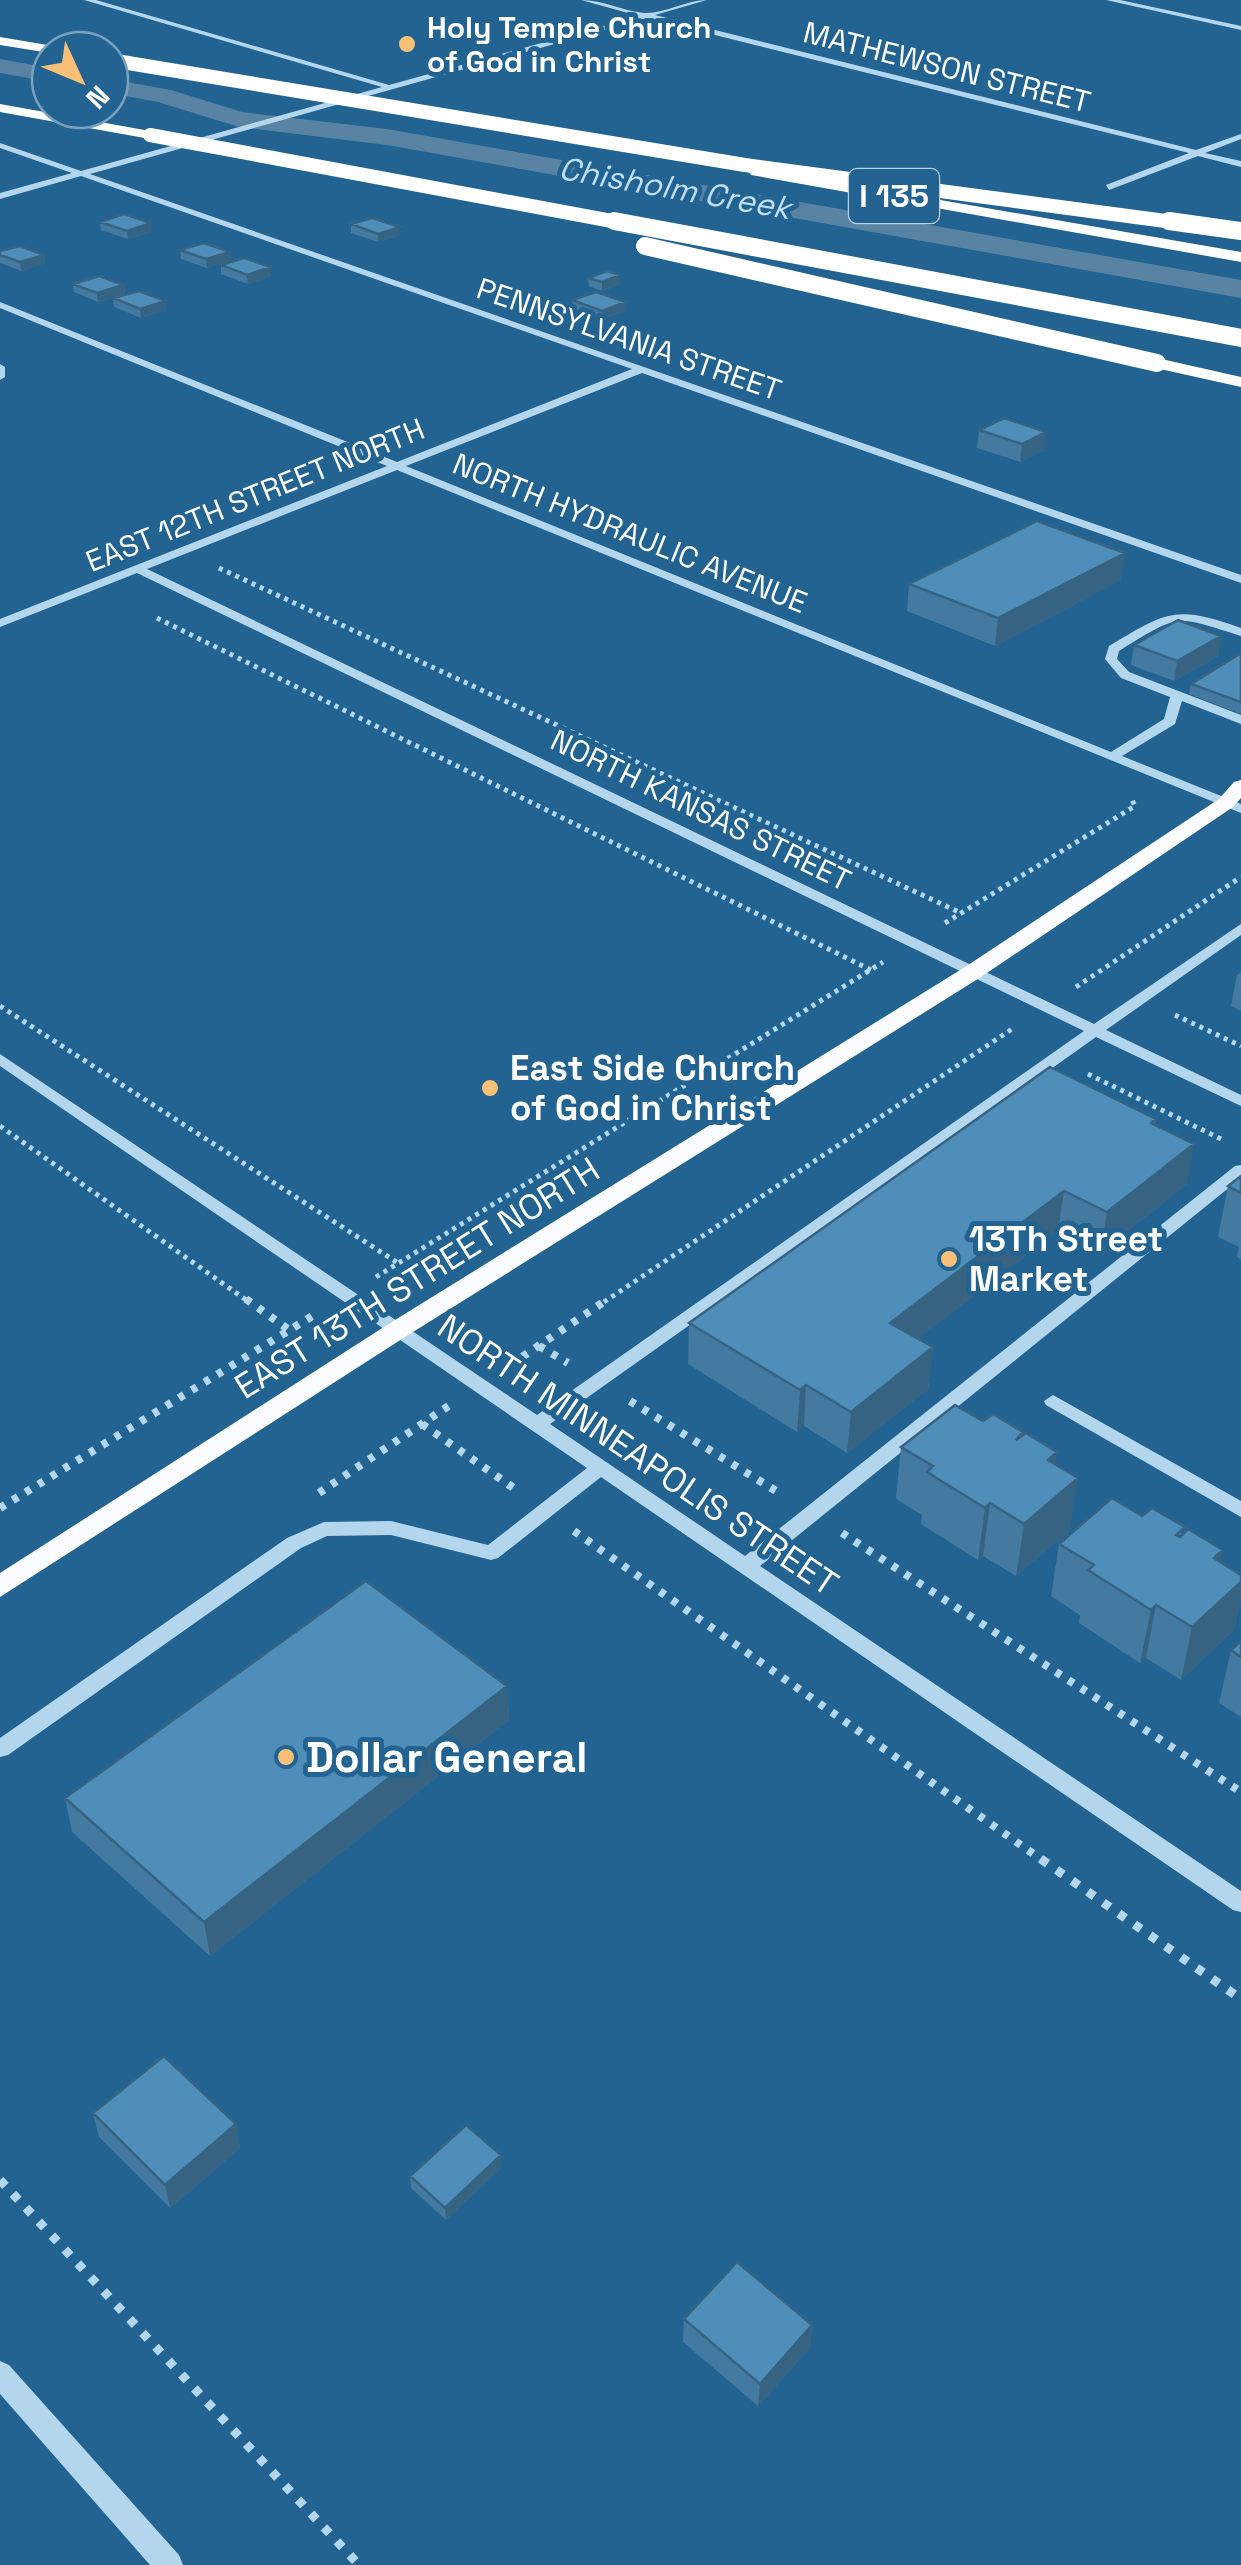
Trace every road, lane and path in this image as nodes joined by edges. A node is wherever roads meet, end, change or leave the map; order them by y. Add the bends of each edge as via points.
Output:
1 (88, 0) edge
2 (585, 0) edge
3 (703, 0) edge
4 (1110, 0) edge
5 (645, 15) junction
6 (1241, 28) edge
7 (0, 41) edge
8 (30, 46) edge
9 (130, 63) edge
10 (387, 86) junction
11 (0, 108) edge
12 (150, 135) junction
13 (546, 135) junction
14 (1241, 136) edge
15 (0, 146) edge
16 (1197, 153) junction
17 (1241, 164) edge
18 (86, 172) junction
19 (1109, 188) dead end
20 (0, 196) edge
21 (1241, 231) edge
22 (1241, 257) edge
23 (0, 305) edge
24 (1241, 338) edge
25 (0, 367) edge
26 (640, 370) junction
27 (0, 377) edge
28 (1241, 382) edge
29 (398, 466) junction
30 (209, 563) dead end
31 (138, 568) junction
32 (1241, 580) edge
33 (156, 617) dead end
34 (0, 623) edge
35 (1241, 632) edge
36 (1193, 685) edge
37 (1177, 695) junction
38 (1241, 720) edge
39 (1112, 757) junction
40 (1129, 793) dead end
41 (1237, 799) edge
42 (1241, 876) edge
43 (962, 913) junction
44 (1241, 928) edge
45 (913, 943) junction
46 (871, 970) junction
47 (974, 972) junction
48 (0, 1006) edge
49 (1046, 1007) junction
50 (1094, 1030) junction
51 (1006, 1034) junction
52 (1055, 1058) junction
53 (0, 1059) edge
54 (1241, 1101) edge
55 (0, 1126) edge
56 (1241, 1149) edge
57 (1241, 1170) edge
58 (398, 1262) junction
59 (345, 1296) junction
60 (289, 1330) junction
61 (396, 1331) junction
62 (539, 1346) junction
63 (597, 1382) junction
64 (478, 1386) junction
65 (1053, 1402) dead end
66 (422, 1424) junction
67 (536, 1425) junction
68 (600, 1468) junction
69 (307, 1501) dead end
70 (0, 1508) edge
71 (1241, 1510) edge
72 (546, 1511) junction
73 (812, 1513) junction
74 (745, 1567) junction
75 (0, 1587) edge
76 (0, 1749) edge
77 (1241, 1792) edge
78 (1241, 1903) edge
79 (1241, 1999) edge
80 (0, 2180) edge
81 (0, 2374) edge
82 (168, 2565) edge
83 (359, 2565) edge

1 - 10 street
2 - 5 street, MATHEWSON STREET
3 - 5 street
4 - 6 street
5 - 10 street
5 - 16 street, MATHEWSON STREET
7 - 8 highway
9 - 13 highway, I 135, bridge
10 - 18 street
11 - 12 highway, I 135
12 - 24 highway, I 135, bridge
12 - 28 highway, bridge
13 - 21 highway, bridge
13 - 22 highway, I 135, bridge
14 - 16 street
15 - 18 street, PENNSYLVANIA STREET
16 - 17 street, MATHEWSON STREET
16 - 19 street
18 - 20 street
18 - 26 street, PENNSYLVANIA STREET
23 - 29 street, NORTH HYDRAULIC AVENUE
25 - 27 street
26 - 29 street, EAST 12TH STREET NORTH
26 - 32 street, PENNSYLVANIA STREET
29 - 31 street, EAST 12TH STREET NORTH
29 - 39 street, NORTH HYDRAULIC AVENUE
30 - 43 path
31 - 34 street, EAST 12TH STREET NORTH
31 - 45 street, NORTH KANSAS STREET
33 - 46 path
35 - 37 street via 1196,615 1172,614 1114,649 1111,659 1126,675
36 - 37 street
37 - 38 street
37 - 39 street via 1170,722
39 - 41 street, NORTH HYDRAULIC AVENUE
40 - 43 path via 1135,806
41 - 47 main road, EAST 13TH STREET NORTH
42 - 49 path
43 - 45 path
44 - 50 street
45 - 46 path
45 - 47 street, NORTH KANSAS STREET
46 - 58 path
47 - 49 street, NORTH KANSAS STREET
47 - 61 main road, EAST 13TH STREET NORTH
48 - 58 path
49 - 50 street, NORTH KANSAS STREET
49 - 51 path
50 - 52 street
50 - 54 street, NORTH KANSAS STREET
51 - 52 path
51 - 62 path
52 - 56 path
52 - 63 street
53 - 59 street, NORTH MINNEAPOLIS STREET
55 - 60 path
57 - 73 street
58 - 59 path
59 - 60 path
59 - 61 street, NORTH MINNEAPOLIS STREET
60 - 70 path
61 - 64 street, NORTH MINNEAPOLIS STREET
61 - 75 main road, EAST 13TH STREET NORTH
62 - 63 path
62 - 64 path
63 - 67 street
63 - 73 path
64 - 66 path
64 - 67 street, NORTH MINNEAPOLIS STREET
65 - 71 street
66 - 69 path
66 - 72 path
67 - 68 street, NORTH MINNEAPOLIS STREET
68 - 72 street
68 - 74 street, NORTH MINNEAPOLIS STREET
72 - 76 street via 491,1553 391,1528 324,1528
72 - 79 path
73 - 74 street
73 - 77 path
74 - 78 street, NORTH MINNEAPOLIS STREET
80 - 83 path
81 - 82 street

